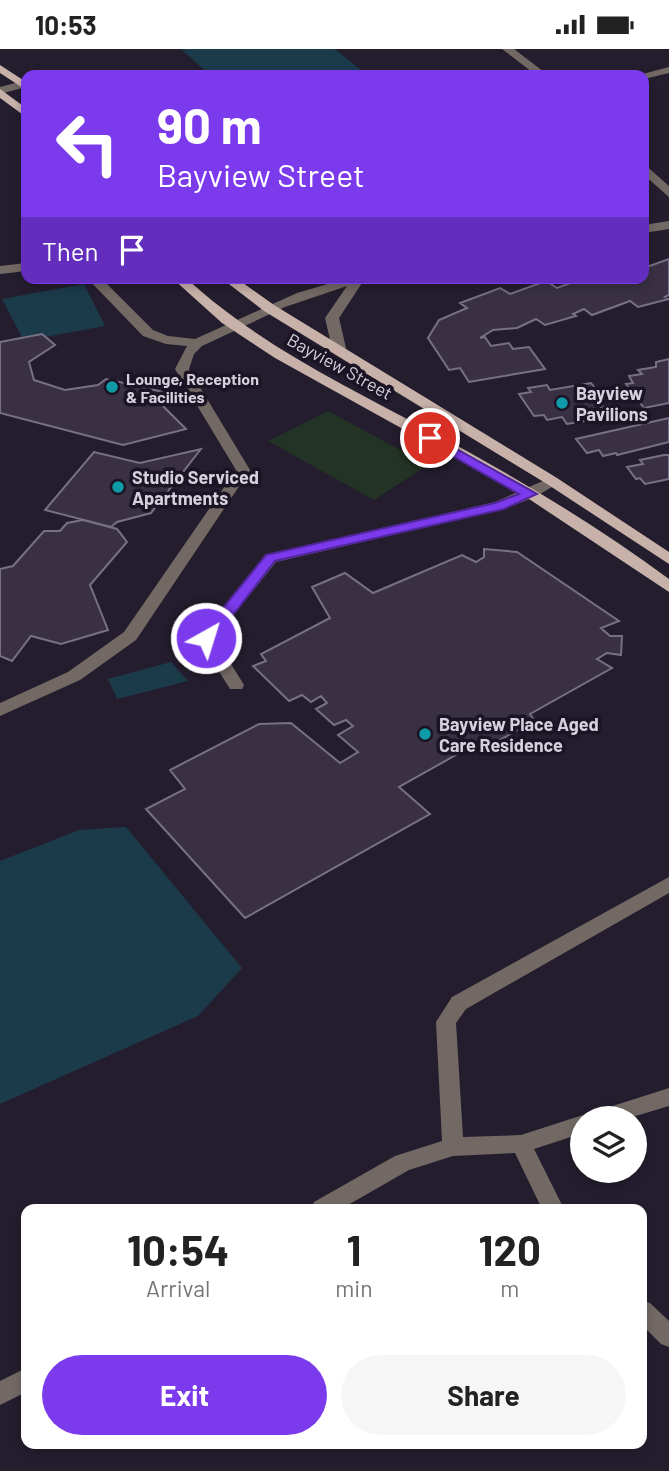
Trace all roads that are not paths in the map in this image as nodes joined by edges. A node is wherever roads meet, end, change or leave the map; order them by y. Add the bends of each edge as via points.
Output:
1 (507, 49) edge
2 (0, 68) edge
3 (536, 70) edge
4 (669, 70) edge
5 (649, 75) edge
6 (21, 82) edge
7 (21, 86) edge
8 (0, 91) edge
9 (21, 110) edge
10 (649, 173) edge
11 (669, 193) edge
12 (669, 225) edge
13 (649, 228) edge
14 (21, 267) edge
15 (0, 269) edge
16 (100, 284) edge
17 (184, 284) edge
18 (235, 284) edge
19 (342, 284) edge
20 (359, 284) edge
21 (269, 308) junction
22 (233, 324) junction
23 (197, 343) junction
24 (338, 348) junction
25 (415, 398) junction
26 (388, 415) junction
27 (552, 481) junction
28 (530, 494) junction
29 (669, 559) edge
30 (669, 587) edge
31 (236, 685) dead end
32 (0, 710) edge
33 (669, 884) edge
34 (669, 1097) edge
35 (640, 1106) edge
36 (570, 1128) edge
37 (521, 1144) junction
38 (453, 1147) junction
39 (331, 1204) edge
40 (551, 1204) edge
41 (647, 1315) edge
42 (669, 1336) edge
43 (21, 1382) edge
44 (0, 1394) edge

1 - 3 street
2 - 6 main road
4 - 5 street
7 - 8 street
8 - 9 main road
10 - 11 street
12 - 13 street
14 - 15 street
16 - 23 street via 148,333
17 - 22 main road, Bayview Street
18 - 21 main road, Bayview Street
19 - 21 street
20 - 24 street via 332,318
21 - 22 street
21 - 24 main road, Bayview Street
22 - 23 street
22 - 26 main road, Bayview Street via 292,365
23 - 32 street via 182,369 243,470 130,636 74,676
24 - 25 main road, Bayview Street
25 - 26 main road via 408,409
25 - 27 main road, Bayview Street
26 - 28 main road, Bayview Street
27 - 28 street
27 - 29 main road, Bayview Street
28 - 30 main road, Bayview Street via 583,524
28 - 31 street via 499,506 271,558 206,638
33 - 38 street via 460,1003 446,1022
34 - 35 street
36 - 37 street
37 - 38 street
37 - 40 street
38 - 39 street via 403,1163
41 - 42 street
43 - 44 street

